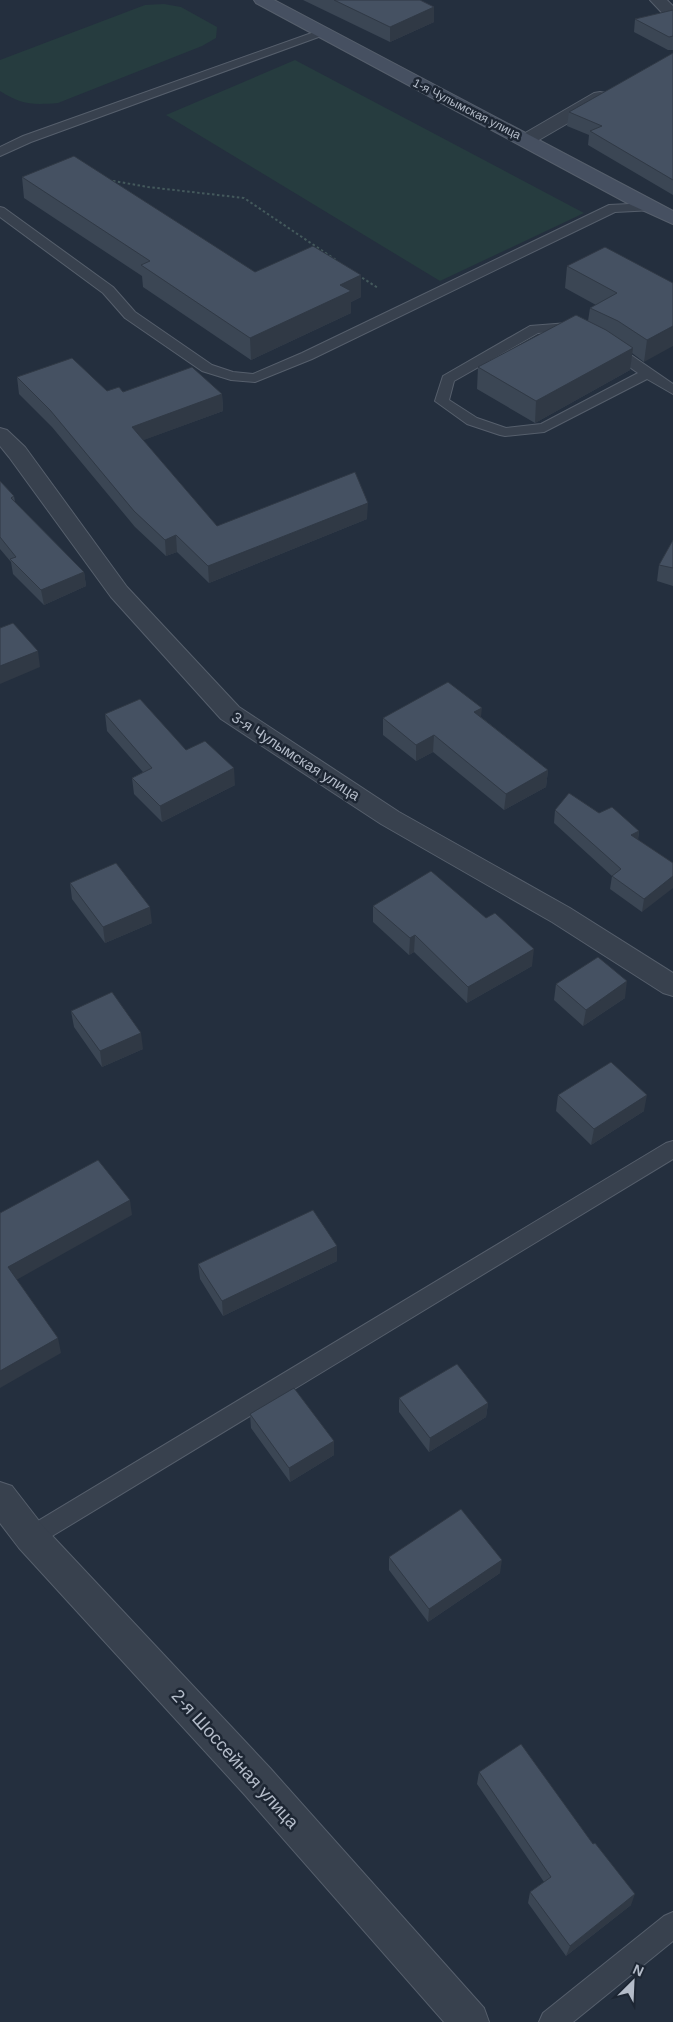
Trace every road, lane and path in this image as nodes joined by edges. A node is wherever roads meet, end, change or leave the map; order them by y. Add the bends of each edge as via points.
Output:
1 (262, 0) edge
2 (658, 0) edge
3 (673, 15) edge
4 (320, 33) junction
5 (615, 88) edge
6 (526, 140) junction
7 (0, 152) edge
8 (99, 178) edge
9 (650, 207) junction
10 (0, 211) edge
11 (673, 218) edge
12 (342, 264) edge
13 (358, 275) edge
14 (407, 308) junction
15 (648, 373) junction
16 (673, 390) edge
17 (0, 434) edge
18 (673, 986) edge
19 (673, 1149) edge
20 (0, 1497) edge
21 (31, 1537) junction
22 (673, 1925) edge
23 (470, 2022) edge
24 (552, 2022) edge

1 - 4 street, 1-я Чулымская улица
2 - 3 street
4 - 6 street, 1-я Чулымская улица
4 - 7 lane via 27,139
5 - 6 street
6 - 9 street, 1-я Чулымская улица
8 - 12 path via 244,198
9 - 11 street, 1-я Чулымская улица
9 - 14 lane via 614,208
10 - 14 lane via 108,290 130,315 207,368 231,376 255,378
13 - 14 path
15 - 15 lane via 610,347 568,327 536,329 448,379 442,401 472,421 505,432 544,428
15 - 16 lane
17 - 18 street, 3-я Чулымская улица via 17,452 119,592 230,713 390,818 561,915
19 - 21 lane
20 - 21 street, 2-я Шоссейная улица
21 - 23 street, 2-я Шоссейная улица via 257,1781
22 - 24 lane

